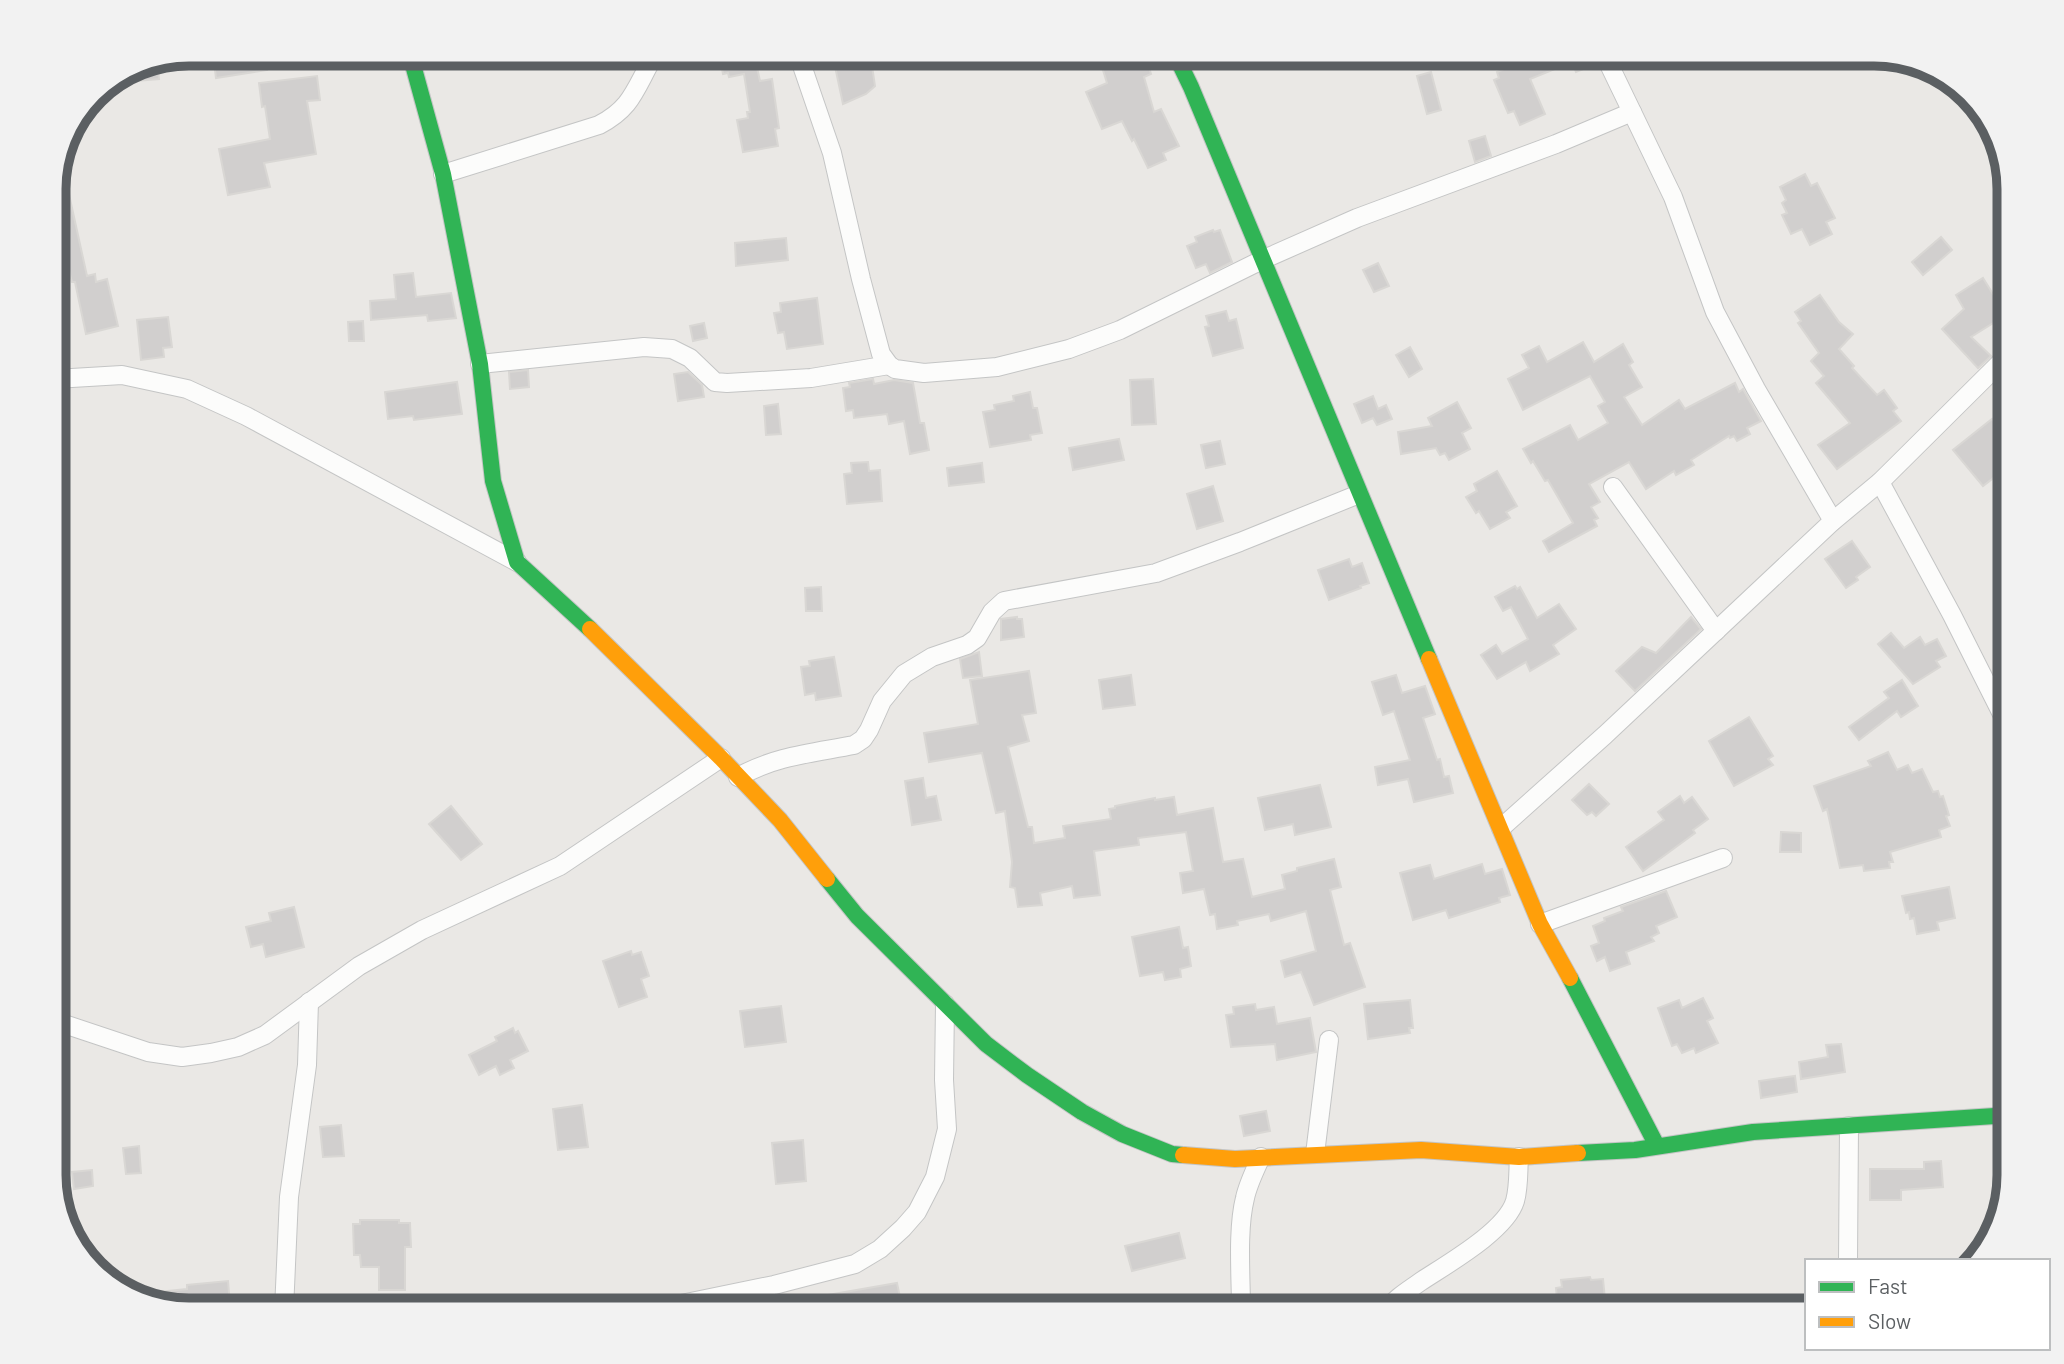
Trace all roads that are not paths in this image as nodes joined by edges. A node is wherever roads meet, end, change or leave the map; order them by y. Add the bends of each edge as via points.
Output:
1 (1181, 66) edge
2 (1610, 66) edge
3 (414, 67) edge
4 (648, 67) edge
5 (802, 67) edge
6 (1632, 112) junction
7 (443, 174) junction
8 (1262, 260) junction
9 (480, 364) junction
10 (889, 365) junction
11 (1997, 366) edge
12 (67, 378) edge
13 (1880, 482) junction
14 (1613, 487) dead end
15 (1359, 494) junction
16 (1833, 522) junction
17 (517, 562) junction
18 (1716, 631) junction
19 (1997, 704) edge
20 (721, 758) junction
21 (738, 777) junction
22 (1502, 828) junction
23 (1723, 858) dead end
24 (1540, 923) junction
25 (309, 1002) junction
26 (945, 1004) junction
27 (67, 1025) edge
28 (1329, 1040) dead end
29 (1997, 1116) edge
30 (1849, 1126) junction
31 (1657, 1146) junction
32 (1315, 1154) junction
33 (1261, 1157) junction
34 (1519, 1157) junction
35 (1849, 1259) edge
36 (285, 1298) edge
37 (711, 1298) edge
38 (1241, 1298) edge
39 (1399, 1298) edge

1 - 8 street
2 - 6 street
3 - 7 street
4 - 7 street via 615,117
5 - 10 street via 832,153 874,332
6 - 8 street via 1357,218
6 - 16 street via 1673,197 1715,312
7 - 9 street
8 - 10 street via 1120,330 1069,349 973,370 924,373
8 - 15 street
9 - 10 street via 644,347 671,349 690,358 715,382 727,383 811,378
9 - 17 street via 493,481
11 - 13 street
12 - 17 street via 122,375 187,389
13 - 16 street
13 - 19 street
14 - 18 street
15 - 21 street via 1156,573 1004,601 977,638 904,674 882,701 863,739 854,745 781,758
15 - 22 street
16 - 18 street
17 - 20 street
18 - 22 street
20 - 21 street
20 - 25 street via 560,866 422,930
21 - 26 street via 780,820 857,916
22 - 24 street
23 - 24 street
24 - 31 street
25 - 27 street via 247,1043 182,1057 148,1052
25 - 36 street via 307,1065 289,1197
26 - 33 street via 1027,1075 1122,1134 1172,1154
26 - 37 street via 947,1129 935,1177 917,1212 880,1249 855,1264
28 - 32 street
29 - 30 street
30 - 31 street via 1753,1132
30 - 35 street
31 - 34 street
32 - 33 street
32 - 34 street via 1421,1150
33 - 38 street via 1244,1202
34 - 39 street via 1515,1201 1506,1217 1487,1236

